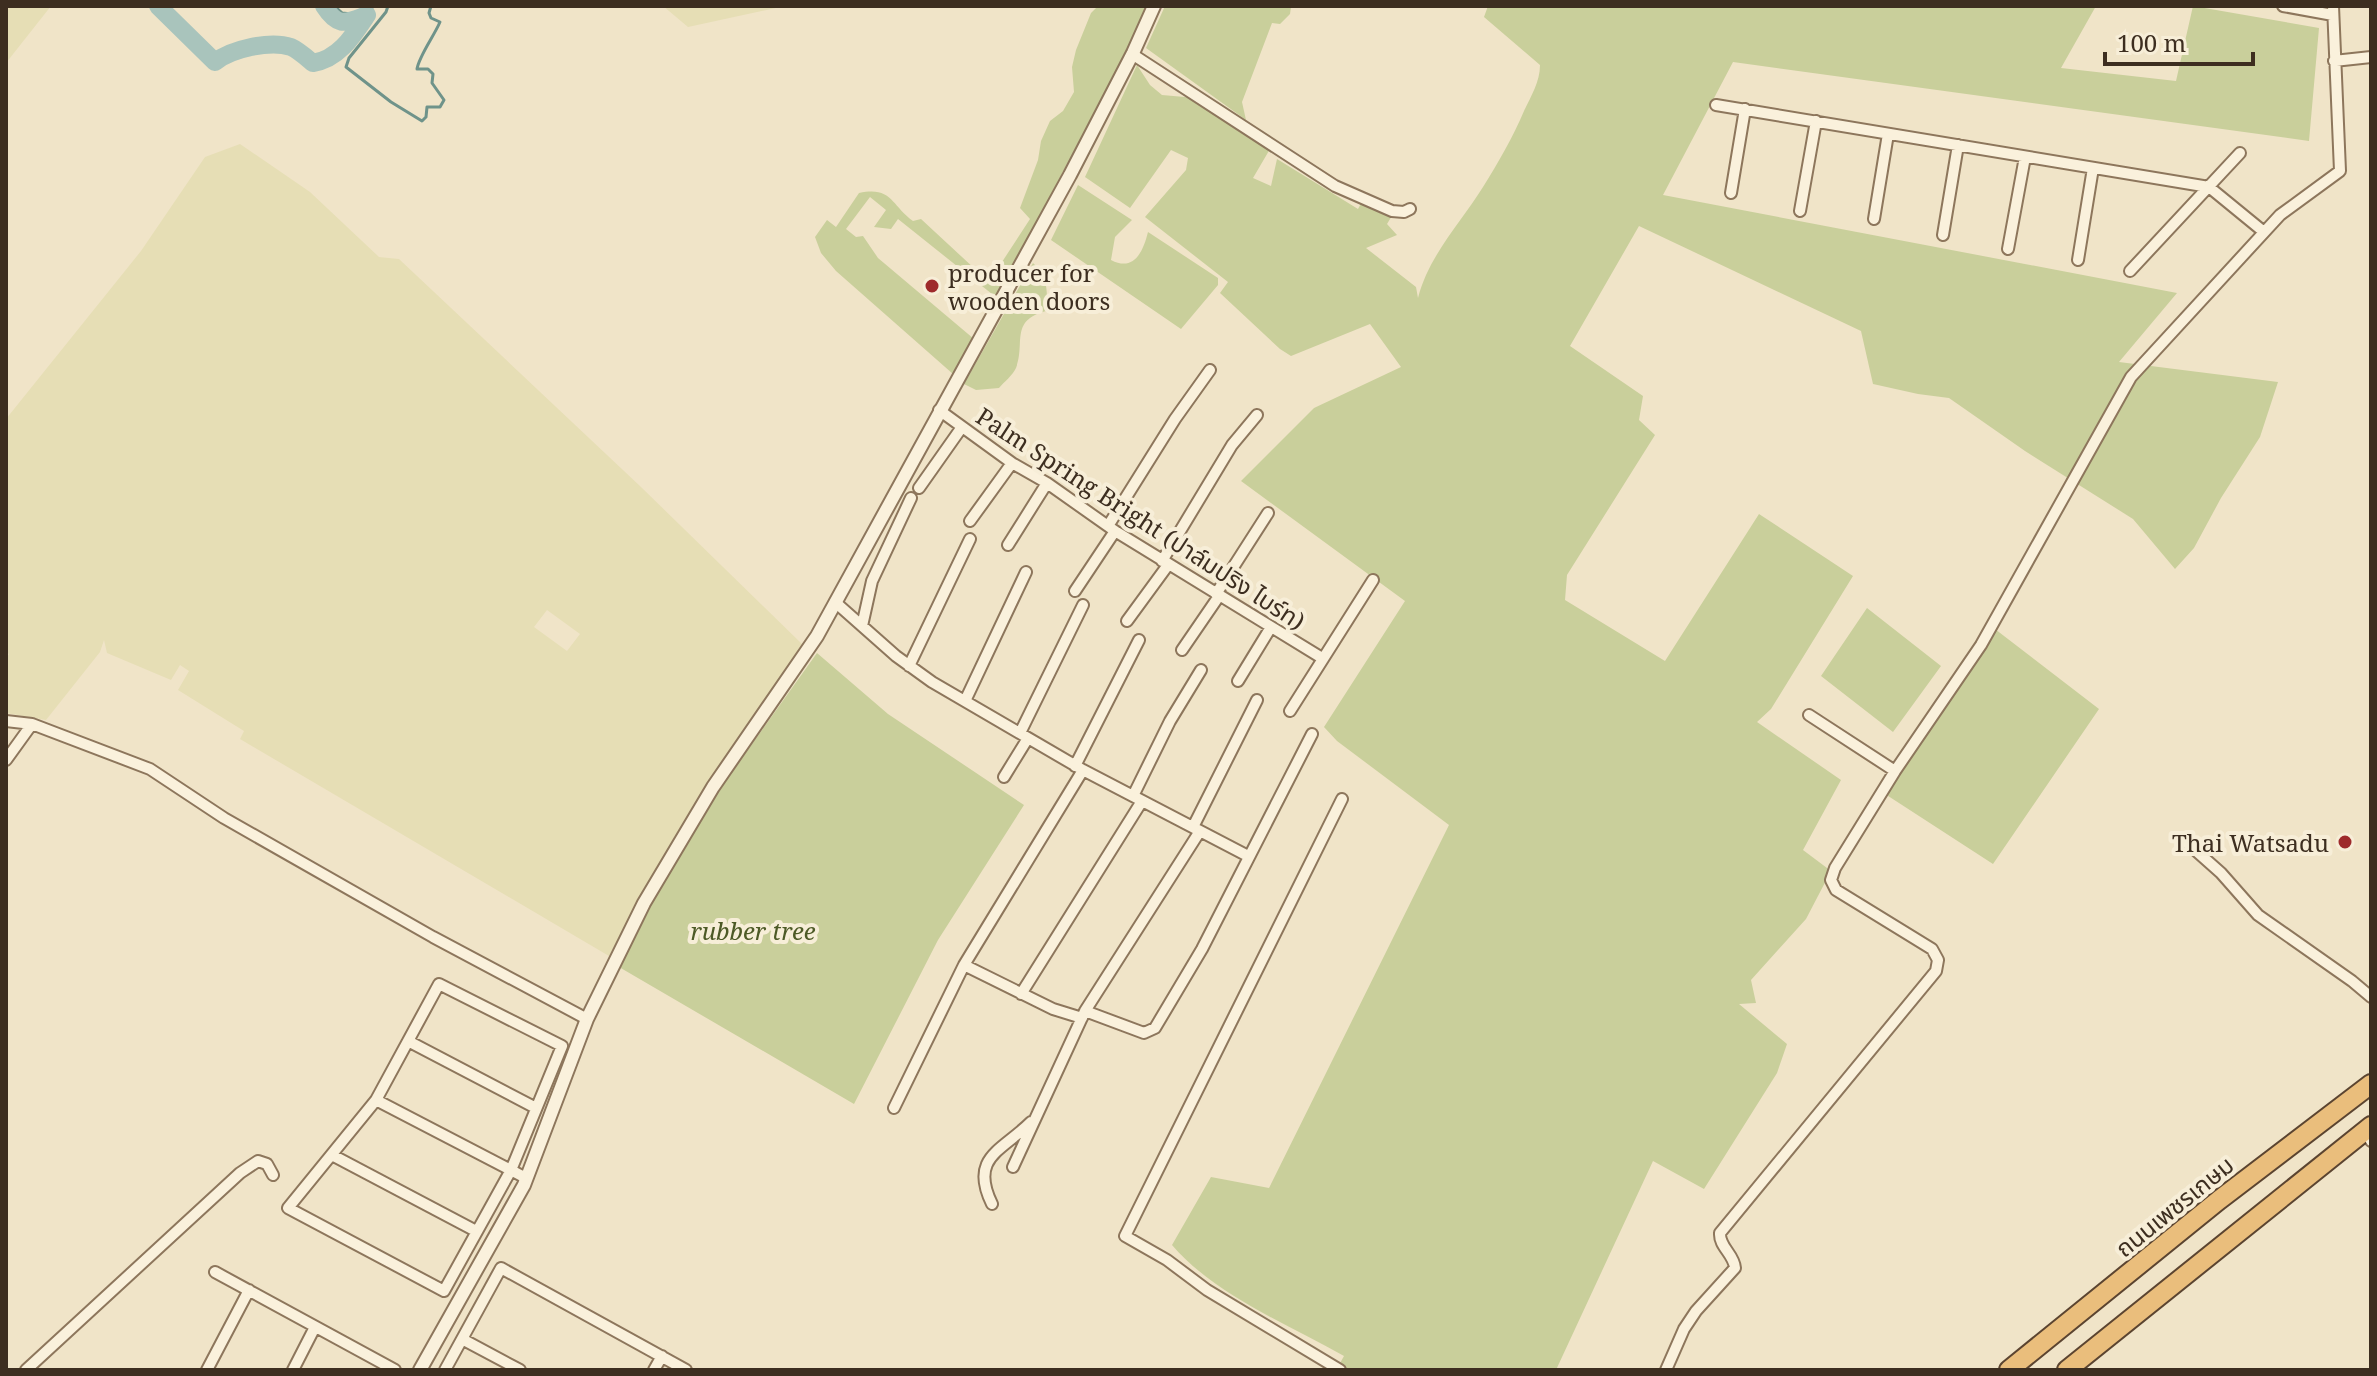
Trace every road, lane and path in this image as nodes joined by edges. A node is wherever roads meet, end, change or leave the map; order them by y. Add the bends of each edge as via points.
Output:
1 (1154, 6) edge
2 (2283, 6) edge
3 (2333, 10) edge
4 (1132, 54) junction
5 (2371, 57) edge
6 (2334, 61) junction
7 (1716, 105) dead end
8 (1745, 109) junction
9 (1816, 121) junction
10 (1888, 134) junction
11 (1958, 145) junction
12 (2240, 153) dead end
13 (2025, 157) junction
14 (2093, 168) junction
15 (2209, 187) junction
16 (1731, 193) dead end
17 (1410, 209) dead end
18 (1800, 211) dead end
19 (1874, 219) dead end
20 (2264, 232) junction
21 (1943, 235) dead end
22 (2008, 249) dead end
23 (2078, 260) dead end
24 (2130, 271) dead end
25 (1210, 370) dead end
26 (939, 410) junction
27 (1257, 415) dead end
28 (962, 427) junction
29 (1012, 463) junction
30 (1047, 483) junction
31 (919, 488) dead end
32 (911, 498) dead end
33 (1268, 513) dead end
34 (970, 521) dead end
35 (1112, 528) junction
36 (970, 539) dead end
37 (1008, 545) dead end
38 (1165, 563) junction
39 (1026, 572) dead end
40 (1373, 580) dead end
41 (1075, 591) dead end
42 (1218, 595) junction
43 (835, 602) junction
44 (1083, 605) dead end
45 (1127, 621) dead end
46 (862, 626) junction
47 (1271, 627) junction
48 (1139, 640) dead end
49 (1182, 650) dead end
50 (1322, 658) junction
51 (909, 666) junction
52 (1201, 670) dead end
53 (1238, 681) dead end
54 (1257, 700) dead end
55 (965, 701) junction
56 (1290, 711) dead end
57 (1809, 715) dead end
58 (6, 721) edge
59 (32, 724) junction
60 (1312, 734) dead end
61 (1024, 736) junction
62 (6, 760) edge
63 (1079, 768) junction
64 (1895, 771) junction
65 (1004, 777) dead end
66 (1137, 798) junction
67 (1342, 799) dead end
68 (1196, 829) junction
69 (2185, 841) dead end
70 (1248, 856) junction
71 (964, 965) junction
72 (1021, 994) junction
73 (2371, 997) edge
74 (1084, 1014) junction
75 (587, 1019) junction
76 (408, 1041) junction
77 (2371, 1081) edge
78 (376, 1100) junction
79 (536, 1108) junction
80 (894, 1108) dead end
81 (1035, 1118) junction
82 (2371, 1136) edge
83 (332, 1155) junction
84 (1013, 1167) dead end
85 (511, 1170) junction
86 (273, 1175) dead end
87 (526, 1178) junction
88 (992, 1204) dead end
89 (476, 1231) junction
90 (215, 1272) dead end
91 (249, 1290) junction
92 (315, 1327) junction
93 (462, 1339) junction
94 (662, 1356) junction
95 (387, 1368) edge
96 (26, 1370) edge
97 (207, 1370) edge
98 (293, 1370) edge
99 (420, 1370) edge
100 (445, 1370) edge
101 (520, 1370) edge
102 (654, 1370) edge
103 (686, 1370) edge
104 (1340, 1370) edge
105 (1666, 1370) edge
106 (2009, 1370) edge
107 (2067, 1370) edge

1 - 4 street
2 - 3 street
3 - 6 street
4 - 17 street via 1335,186 1392,211
4 - 26 street
5 - 6 street
6 - 20 street via 2340,171
7 - 8 street
8 - 9 street
8 - 16 street
9 - 10 street
9 - 18 street
10 - 11 street
10 - 19 street
11 - 13 street
11 - 21 street
12 - 15 street
13 - 14 street
13 - 22 street
14 - 15 street
14 - 23 street
15 - 20 street
15 - 24 street
20 - 64 street via 2131,377 1981,645
25 - 35 street
26 - 28 street, Palm Spring Bright (ปาล์มปริง ไบร์ท)
26 - 43 street
27 - 38 street via 1232,445
28 - 29 street, Palm Spring Bright (ปาล์มปริง ไบร์ท)
28 - 31 street
29 - 30 street, Palm Spring Bright (ปาล์มปริง ไบร์ท)
29 - 34 street
30 - 35 street, Palm Spring Bright (ปาล์มปริง ไบร์ท)
30 - 37 street
32 - 46 street via 872,581
33 - 42 street
35 - 38 street, Palm Spring Bright (ปาล์มปริง ไบร์ท)
35 - 41 street
36 - 51 street
38 - 42 street, Palm Spring Bright (ปาล์มปริง ไบร์ท)
38 - 45 street
39 - 55 street
40 - 50 street
42 - 47 street, Palm Spring Bright (ปาล์มปริง ไบร์ท)
42 - 49 street
43 - 46 street
43 - 75 street via 644,903
44 - 61 street
46 - 51 street
47 - 50 street, Palm Spring Bright (ปาล์มปริง ไบร์ท)
47 - 53 street
48 - 63 street
50 - 56 street
51 - 55 street
52 - 66 street via 1170,721
54 - 68 street
55 - 61 street
57 - 64 street
58 - 59 street
59 - 62 street
59 - 75 street via 150,769 433,937
60 - 70 street
61 - 63 street
61 - 65 street
63 - 66 street
63 - 71 street
64 - 105 street via 1831,880 1836,890 1932,949 1936,971 1720,1233 1719,1241 1735,1268 1696,1311
66 - 68 street
66 - 72 street
67 - 104 street via 1125,1236
68 - 70 street
68 - 74 street
69 - 73 street via 2258,915
70 - 74 street via 1155,1028 1144,1033
71 - 72 street
71 - 80 street
72 - 74 street via 1053,1009
74 - 81 street
75 - 87 street
76 - 78 street
76 - 79 street
76 - 79 street via 439,984 562,1046
77 - 106 highway, ถนนเพชรเกษม
78 - 83 street
78 - 85 street
79 - 85 street
81 - 84 street
81 - 88 street via 985,1168 984,1186
82 - 107 highway via 2328,1163
83 - 89 street
83 - 89 street via 288,1208 444,1291
85 - 87 street
85 - 89 street
86 - 96 street via 258,1161 240,1173
87 - 99 street
90 - 91 street
91 - 92 street
91 - 97 street
92 - 95 street
92 - 98 street
93 - 94 street via 501,1268
93 - 100 street
93 - 101 street
94 - 102 street
94 - 103 street

